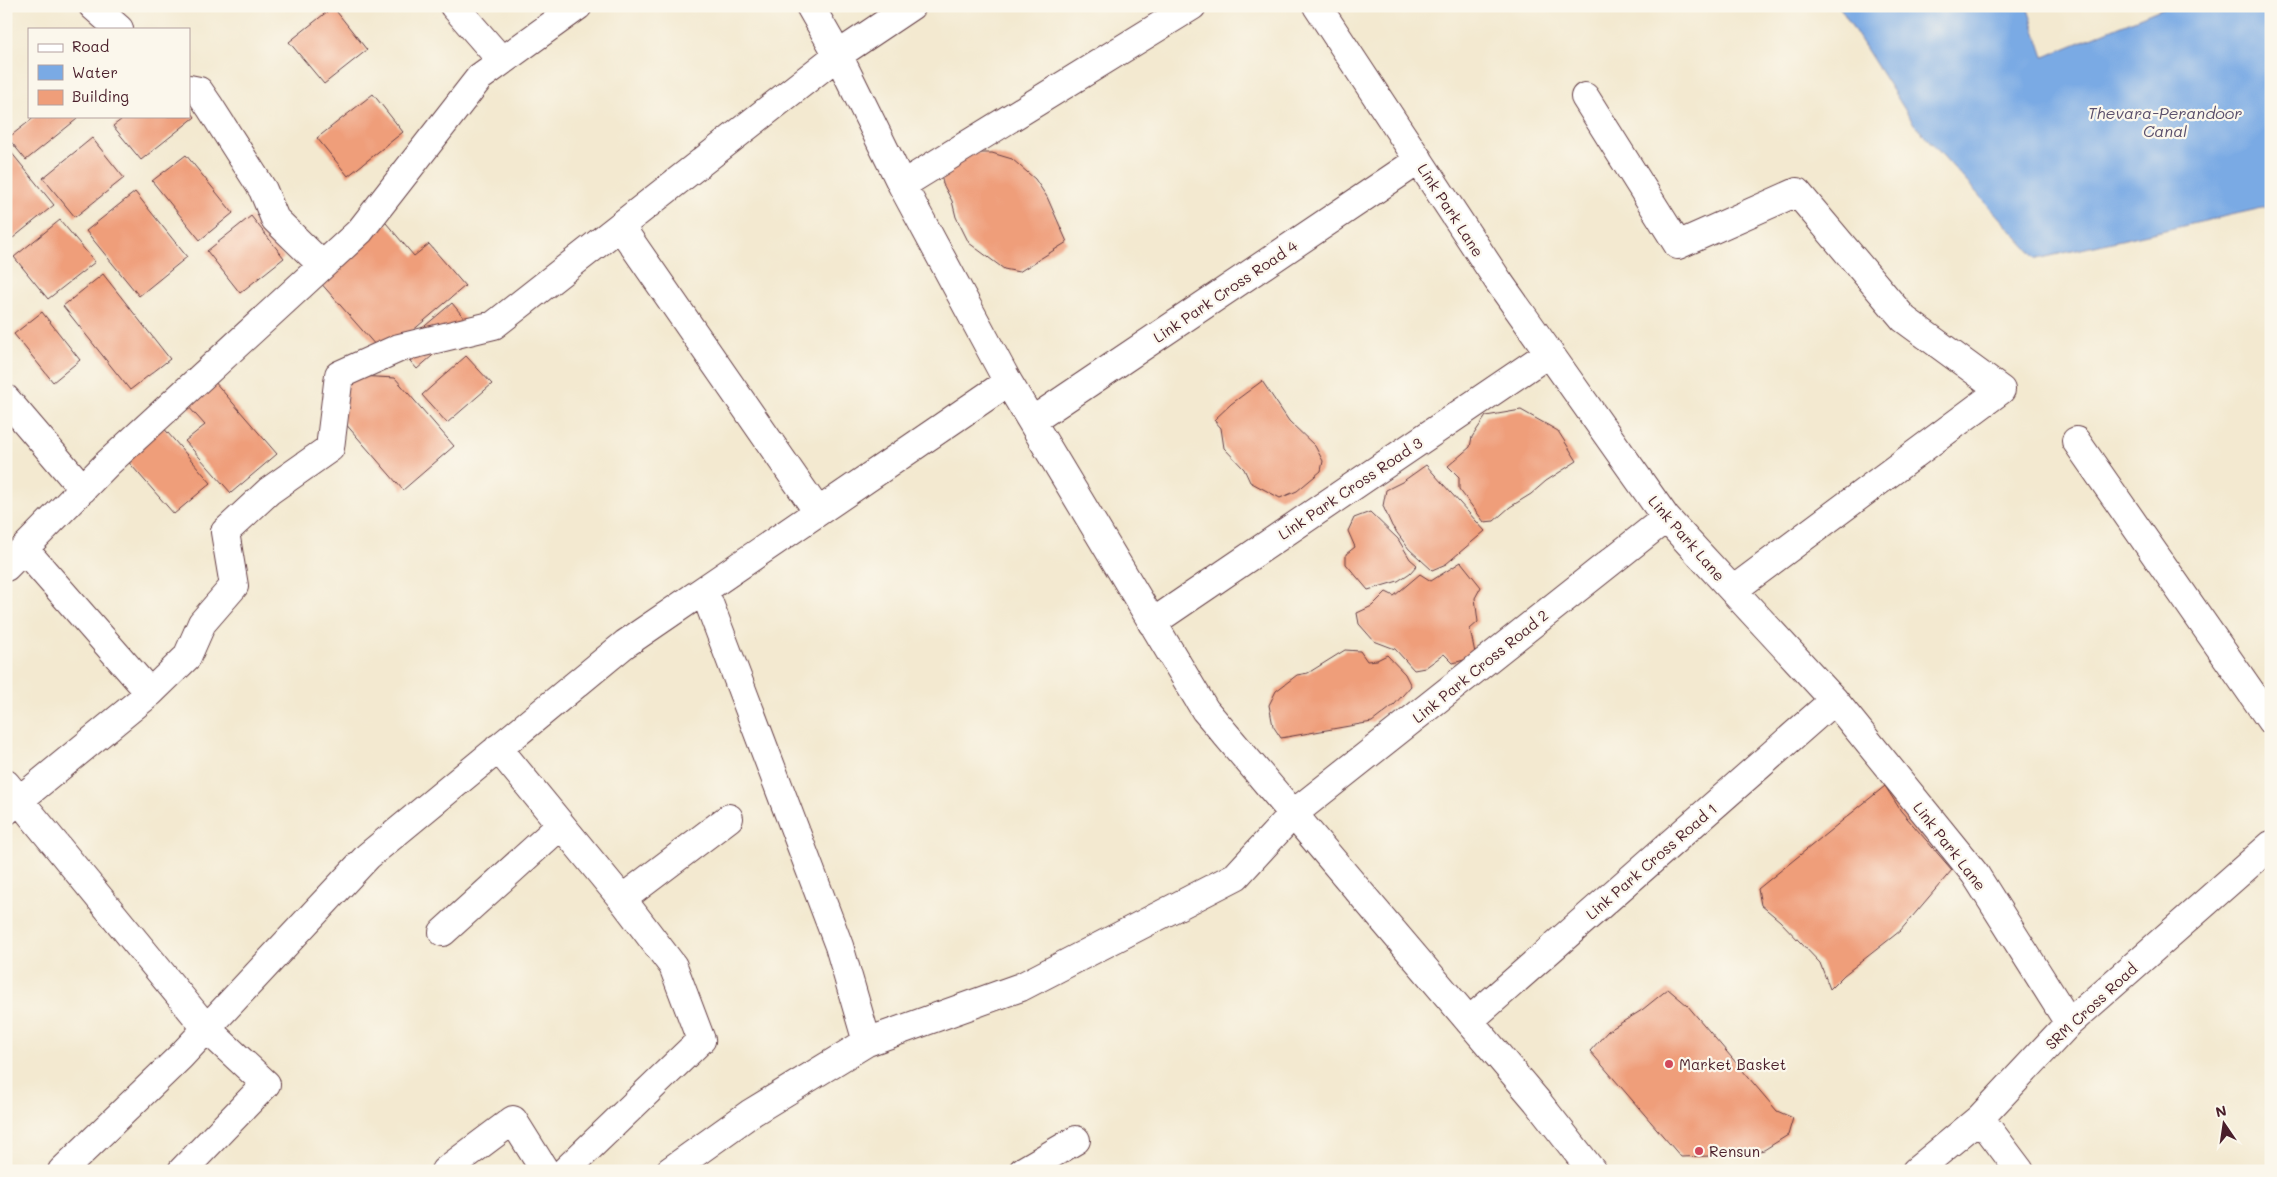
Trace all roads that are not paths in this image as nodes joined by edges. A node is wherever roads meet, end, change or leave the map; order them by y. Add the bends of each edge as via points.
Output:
1 (93, 6) edge
2 (454, 6) edge
3 (578, 6) edge
4 (810, 6) edge
5 (911, 6) edge
6 (1192, 6) edge
7 (1317, 6) edge
8 (118, 28) edge
9 (838, 55) junction
10 (502, 61) junction
11 (190, 88) edge
12 (1586, 97) dead end
13 (1418, 160) junction
14 (902, 185) junction
15 (620, 226) junction
16 (322, 266) junction
17 (1549, 353) junction
18 (1008, 382) junction
19 (6, 399) edge
20 (1032, 421) junction
21 (2076, 441) dead end
22 (83, 489) junction
23 (818, 512) junction
24 (1666, 518) junction
25 (15, 558) edge
26 (704, 590) junction
27 (1733, 590) junction
28 (1152, 623) junction
29 (150, 693) junction
30 (1834, 700) junction
31 (2271, 721) edge
32 (498, 748) junction
33 (11, 798) edge
34 (1293, 814) junction
35 (729, 818) dead end
36 (561, 825) junction
37 (2271, 845) edge
38 (622, 899) junction
39 (444, 932) dead end
40 (1469, 1022) junction
41 (2069, 1023) junction
42 (206, 1029) junction
43 (867, 1042) junction
44 (1980, 1118) junction
45 (1076, 1140) dead end
46 (62, 1171) edge
47 (182, 1171) edge
48 (445, 1171) edge
49 (545, 1171) edge
50 (565, 1171) edge
51 (670, 1171) edge
52 (1023, 1171) edge
53 (1592, 1171) edge
54 (1916, 1171) edge
55 (2020, 1171) edge

1 - 8 street
2 - 10 street
3 - 10 street
4 - 9 street
5 - 9 street
6 - 14 street
7 - 13 street, Link Park Lane
9 - 14 street
9 - 15 street
10 - 16 street via 480,77 360,231
11 - 16 street via 199,91 210,107 263,190 275,219
12 - 27 street via 1678,245 1797,192 1904,319 2001,390
13 - 17 street, Link Park Lane
13 - 20 street, Link Park Cross Road 4
14 - 18 street
15 - 23 street
15 - 29 street via 494,325 399,348 339,375 330,448 269,491 224,532 234,586 202,624 186,658
16 - 22 street
17 - 24 street, Link Park Lane
17 - 28 street, Link Park Cross Road 3
18 - 20 street
18 - 23 street
19 - 22 street
20 - 28 street
21 - 31 street
22 - 25 street
23 - 26 street
24 - 27 street, Link Park Lane
24 - 34 street, Link Park Cross Road 2
25 - 29 street
26 - 32 street via 625,644
26 - 43 street via 839,946
27 - 30 street, Link Park Lane
28 - 34 street via 1205,710
29 - 33 street
30 - 40 street, Link Park Cross Road 1
30 - 41 street, Link Park Lane via 1975,874
32 - 36 street
32 - 42 street via 368,856
33 - 42 street
34 - 40 street
34 - 43 street, Link Park Cross Road 2 via 1236,876 1021,987
35 - 38 street
36 - 38 street
36 - 39 street
37 - 41 street, SRM Cross Road
38 - 50 street via 673,966 700,1040
40 - 53 street via 1537,1100
41 - 44 street, SRM Cross Road
42 - 46 street
42 - 47 street via 266,1084
43 - 51 street, Link Park Cross Road 2 via 751,1113
44 - 54 street, SRM Cross Road
44 - 55 street
45 - 52 street
48 - 49 street via 512,1120

